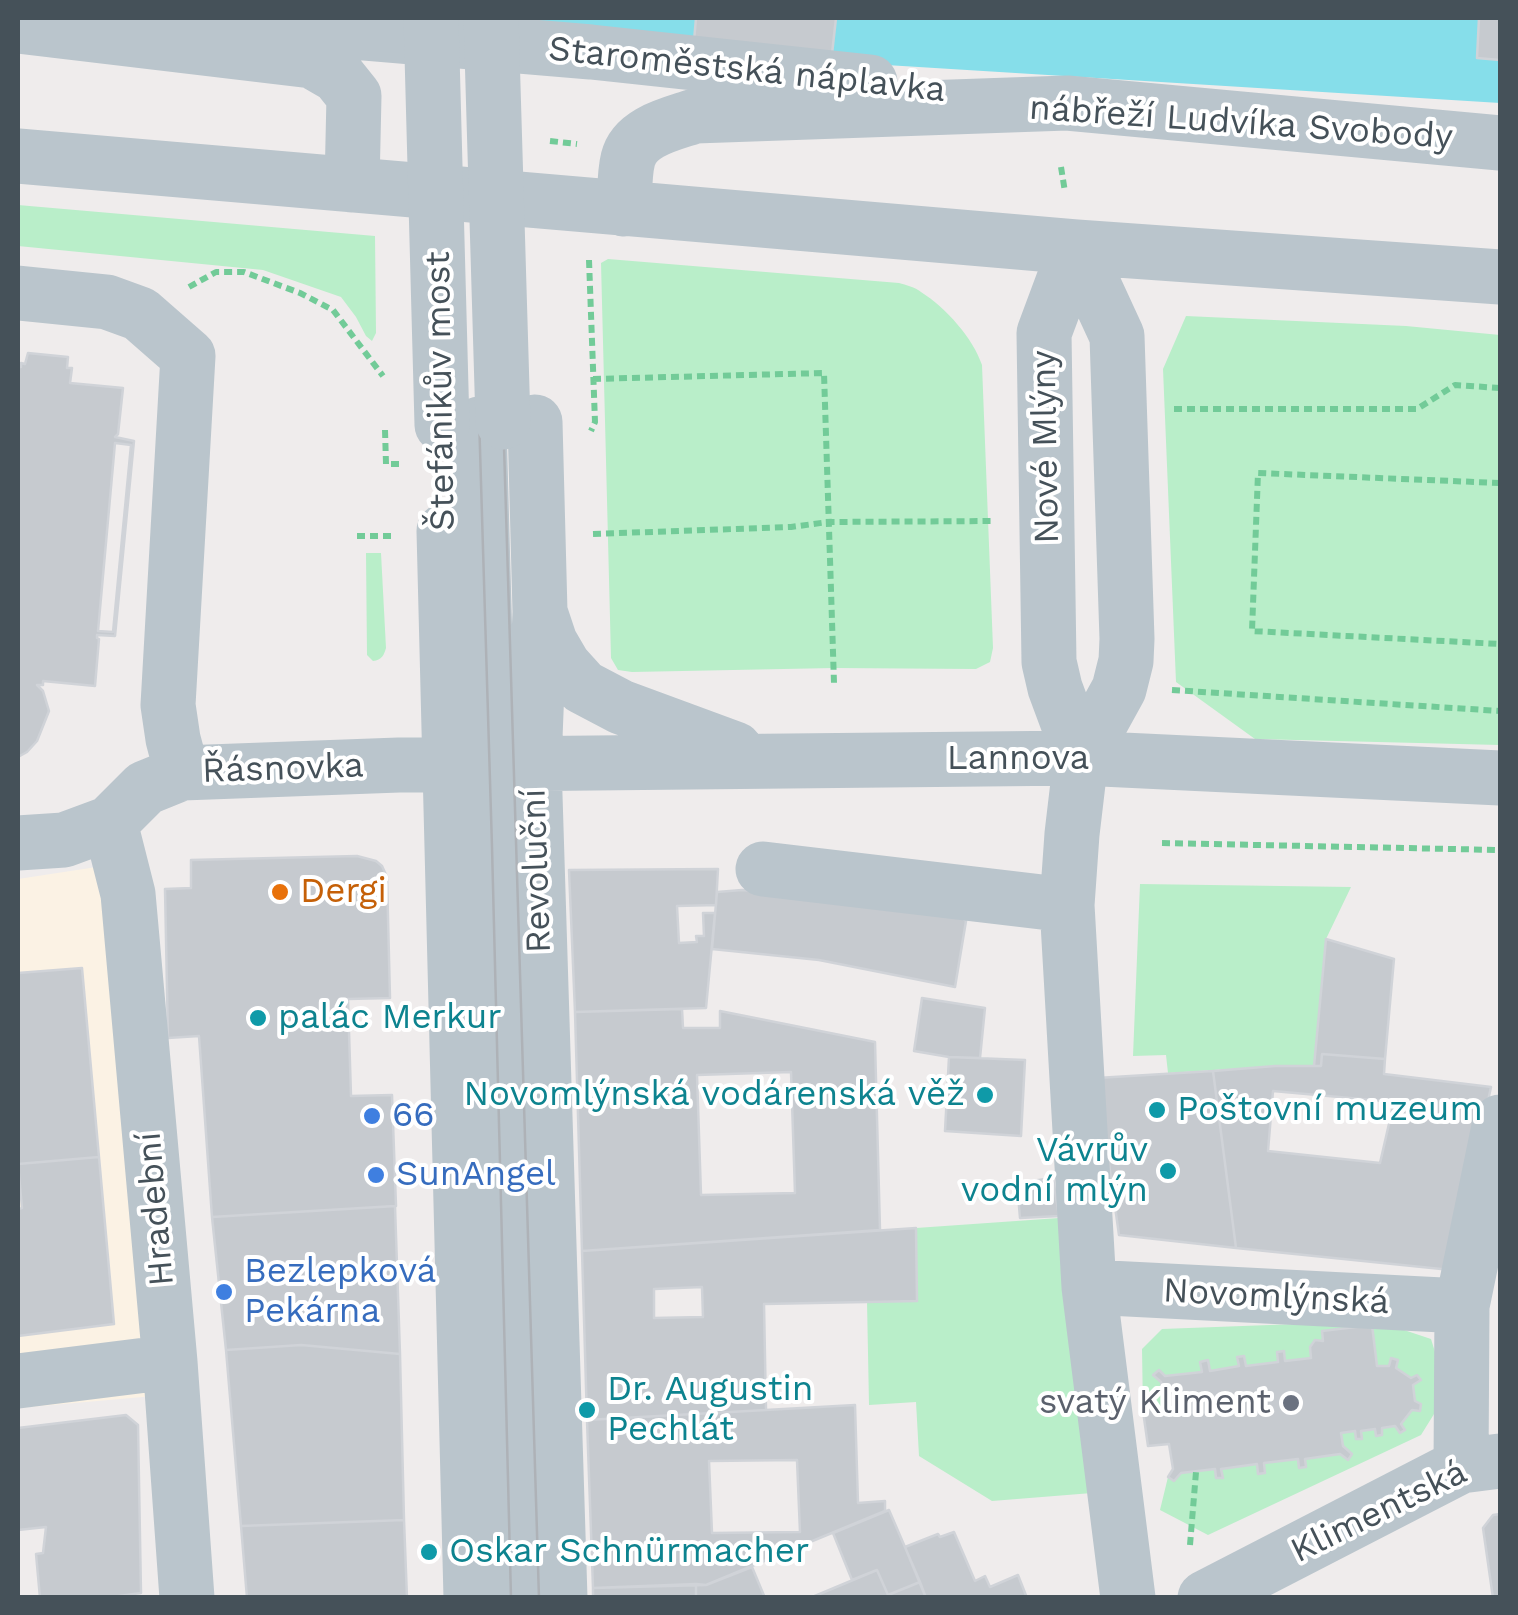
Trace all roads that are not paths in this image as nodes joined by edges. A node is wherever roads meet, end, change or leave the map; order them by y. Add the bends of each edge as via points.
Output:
1 (173, 18) edge
2 (187, 18) edge
3 (431, 18) edge
4 (467, 18) edge
5 (491, 18) edge
6 (524, 18) edge
7 (23, 27) edge
8 (1067, 103) junction
9 (1500, 143) edge
10 (18, 156) edge
11 (352, 186) junction
12 (624, 209) junction
13 (1076, 247) junction
14 (1500, 277) edge
15 (18, 293) edge
16 (473, 431) junction
17 (506, 509) junction
18 (540, 612) junction
19 (1081, 758) junction
20 (766, 760) junction
21 (496, 764) junction
22 (182, 773) junction
23 (1500, 778) edge
24 (110, 823) junction
25 (20, 846) edge
26 (763, 869) dead end
27 (1067, 905) junction
28 (1500, 1122) edge
29 (1089, 1287) junction
30 (1462, 1306) junction
31 (170, 1362) junction
32 (18, 1381) edge
33 (1480, 1464) edge
34 (187, 1598) edge
35 (470, 1598) edge
36 (511, 1598) edge
37 (539, 1598) edge
38 (560, 1598) edge
39 (1128, 1598) edge
40 (1206, 1598) edge

1 - 7 street
2 - 8 street, Staroměstská náplavka
3 - 16 street, Štefánikův most, bridge
4 - 16 street
5 - 16 street, bridge
6 - 16 street, Štefánikův most
7 - 11 street via 312,61 338,76 354,96
8 - 9 street, nábřeží Ludvíka Svobody
8 - 12 street, nábřeží Ludvíka Svobody via 695,116 654,130 632,149
10 - 11 street
11 - 12 street
12 - 13 street
13 - 14 street
13 - 19 street, Nové Mlýny via 1044,333 1049,662
13 - 19 street, Nové Mlýny via 1117,336 1127,638 1119,689
15 - 22 street via 107,302 140,314 188,356 168,705
16 - 17 street
16 - 18 street, Štefánikův most
16 - 21 street, Štefánikův most
17 - 18 street
17 - 21 street
18 - 20 street via 564,666 599,698
18 - 21 street, Štefánikův most
19 - 20 street, Lannova
19 - 23 street, Lannova
19 - 27 street, Nové Mlýny
20 - 21 street, Lannova
21 - 22 street, Řásnovka
21 - 35 street
21 - 36 street
21 - 37 street
21 - 38 street, Revoluční
22 - 24 street, Řásnovka via 145,788
24 - 25 street, Řásnovka via 64,840
24 - 31 street, Hradební via 128,894
26 - 27 street
27 - 29 street, Nové Mlýny
28 - 30 street
29 - 30 street, Novomlýnská
29 - 39 street, Nové Mlýny
30 - 33 street
31 - 32 street
31 - 34 street, Hradební
33 - 40 street, Klimentská

